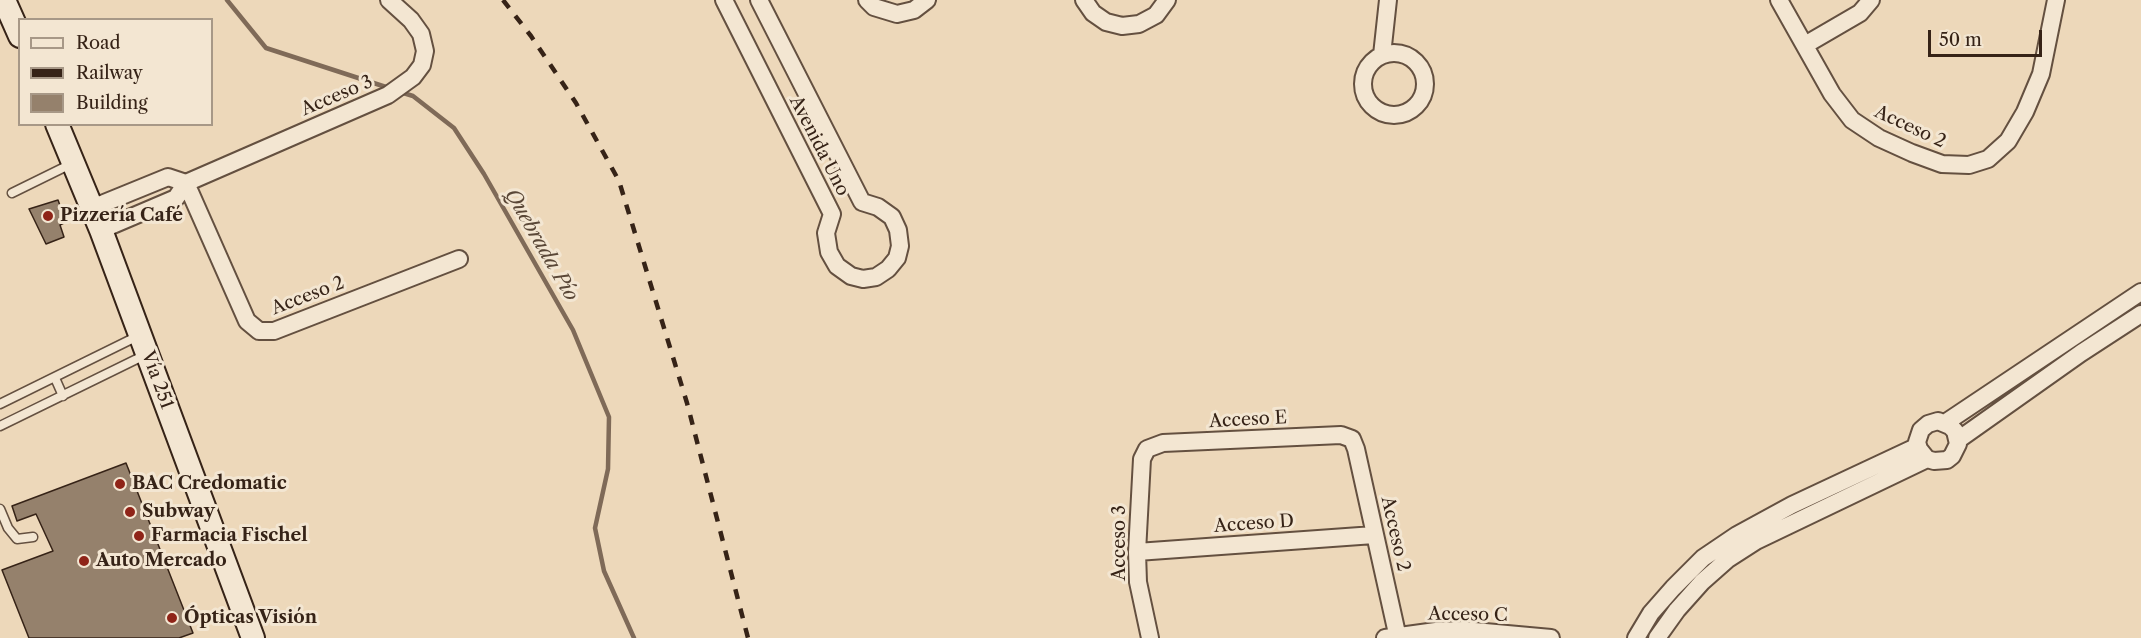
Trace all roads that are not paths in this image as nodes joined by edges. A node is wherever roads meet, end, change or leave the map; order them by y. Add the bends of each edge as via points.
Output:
1 (4, 0) edge
2 (389, 0) edge
3 (724, 0) edge
4 (759, 0) edge
5 (867, 0) edge
6 (927, 0) edge
7 (1084, 0) edge
8 (1167, 0) edge
9 (1388, 0) edge
10 (1779, 0) edge
11 (1871, 0) edge
12 (2056, 0) edge
13 (18, 32) edge
14 (1805, 45) junction
15 (1382, 55) dead end
16 (58, 126) edge
17 (74, 163) junction
18 (186, 183) junction
19 (12, 193) dead end
20 (92, 208) junction
21 (101, 230) junction
22 (459, 259) dead end
23 (2141, 291) edge
24 (2141, 314) edge
25 (144, 345) junction
26 (55, 378) junction
27 (63, 396) junction
28 (0, 404) edge
29 (0, 415) edge
30 (1945, 423) junction
31 (2, 425) edge
32 (1352, 438) joint
33 (1958, 440) junction
34 (1148, 449) joint
35 (1923, 452) junction
36 (0, 509) edge
37 (1374, 535) junction
38 (33, 537) dead end
39 (1137, 552) junction
40 (253, 638) edge
41 (1150, 638) edge
42 (1394, 638) edge
43 (1551, 638) edge
44 (1636, 638) edge
45 (1657, 638) edge

1 - 13 main road
2 - 18 street, Acceso 3 via 421,34 425,51 422,65 413,77 388,95
3 - 4 street, Avenida Uno via 832,214 826,233 829,252 837,266 851,276 876,276 897,258 898,230 892,217 862,202
5 - 6 street via 874,7 897,14 914,10
7 - 8 street via 1106,22 1122,26 1139,24 1156,15
9 - 15 street
10 - 14 street, Acceso 2
11 - 14 street via 1860,13
12 - 14 street, Acceso 2 via 2041,74 2025,112 2008,141 1988,159 1970,165 1942,164 1912,153 1852,120 1832,94
16 - 17 main road, Vía 251
17 - 19 lane
17 - 20 main road, Vía 251
18 - 20 street via 168,177
18 - 21 street via 176,198
18 - 22 street, Acceso 2 via 248,321 259,331 274,331
20 - 21 main road, Vía 251
21 - 25 main road, Vía 251
23 - 30 street
24 - 33 street
25 - 26 lane
25 - 27 lane
25 - 40 main road, Vía 251
26 - 27 lane
26 - 28 lane
27 - 31 lane
29 - 31 lane
30 - 33 street via 1955,431
30 - 35 street via 1926,425 1918,436
32 - 34 street, Acceso E via 1341,435 1163,443
32 - 37 street, Acceso 2
33 - 35 street via 1956,450 1947,460 1934,462
34 - 39 street, Acceso 3 via 1142,459
35 - 44 street via 1792,505 1737,535 1703,558 1673,588
35 - 45 street via 1728,559 1702,582
36 - 38 lane via 17,539
37 - 39 street, Acceso D
37 - 42 street, Acceso 2
39 - 41 street, Acceso 3 via 1138,582
42 - 43 street, Acceso C via 1463,630

